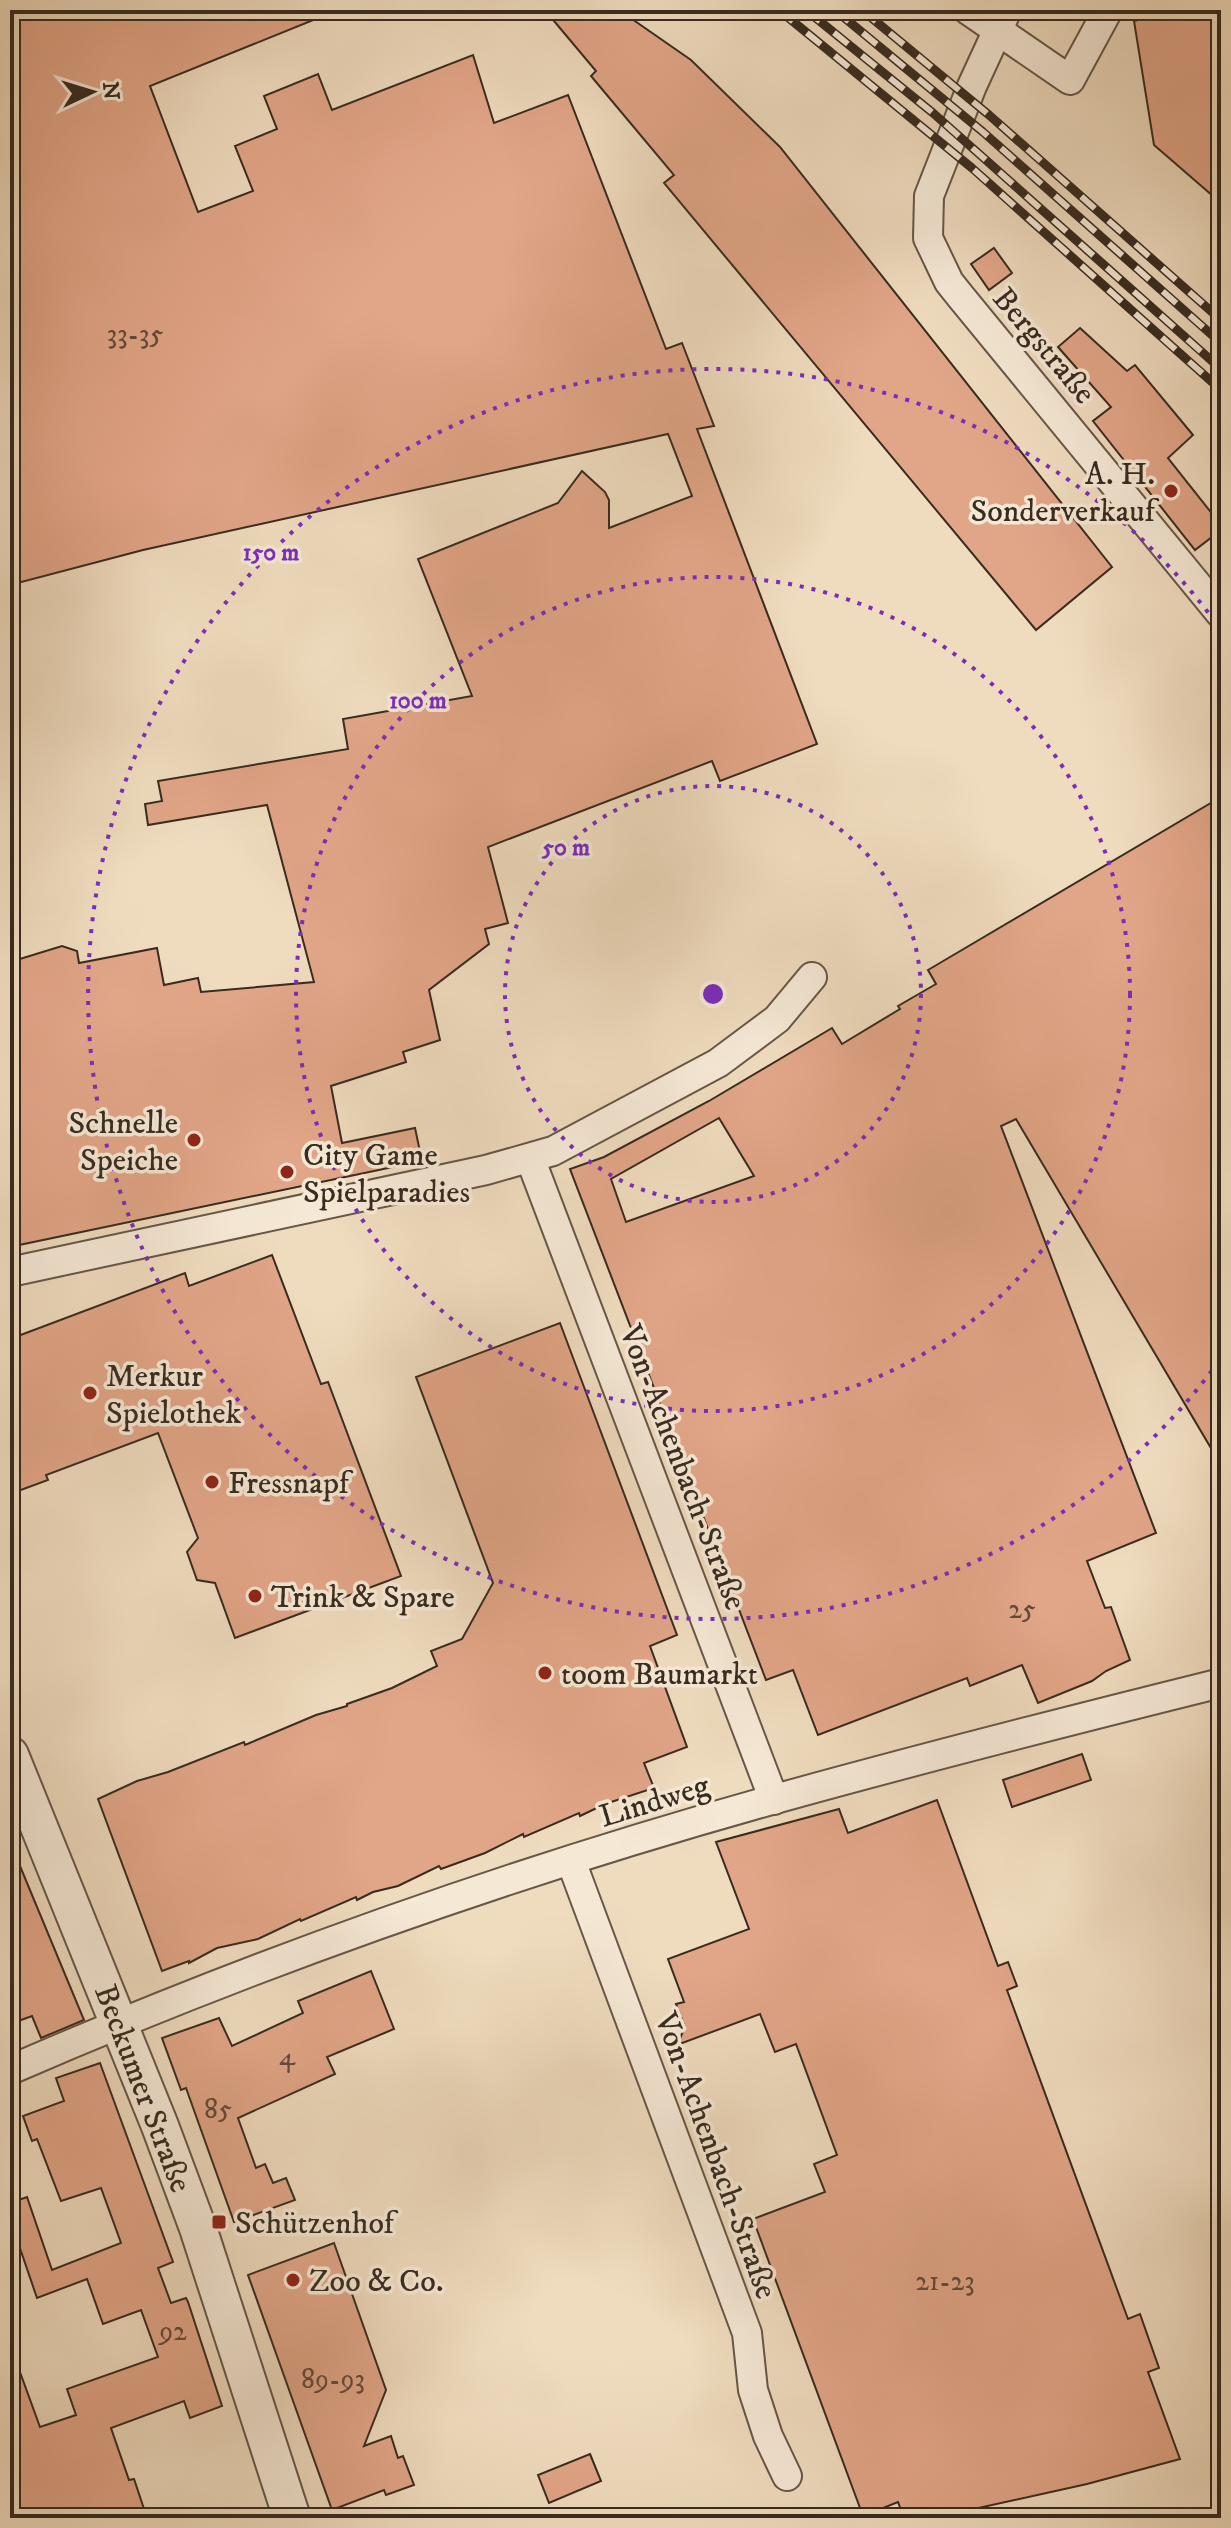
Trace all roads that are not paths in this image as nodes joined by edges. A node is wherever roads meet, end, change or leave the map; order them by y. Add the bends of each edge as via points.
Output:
1 (968, 10) edge
2 (1108, 10) edge
3 (1002, 21) edge
4 (1221, 614) edge
5 (812, 977) dead end
6 (530, 1158) junction
7 (10, 1272) edge
8 (1221, 1683) edge
9 (10, 1755) edge
10 (774, 1800) junction
11 (571, 1861) junction
12 (119, 2023) junction
13 (10, 2070) edge
14 (787, 2476) dead end
15 (292, 2518) edge

1 - 3 street
2 - 3 street via 1070,80
3 - 4 street, Bergstraße via 929,196 928,238 949,282
5 - 6 street via 777,1019 736,1051 553,1151
6 - 7 street
6 - 10 street, Von-Achenbach-Straße
8 - 10 street, Lindweg
9 - 12 street, Beckumer Straße
10 - 11 street, Lindweg
11 - 12 street, Lindweg via 408,1915
11 - 14 street, Von-Achenbach-Straße via 747,2333 753,2390
12 - 13 street, Lindweg
12 - 15 street, Beckumer Straße via 198,2228

